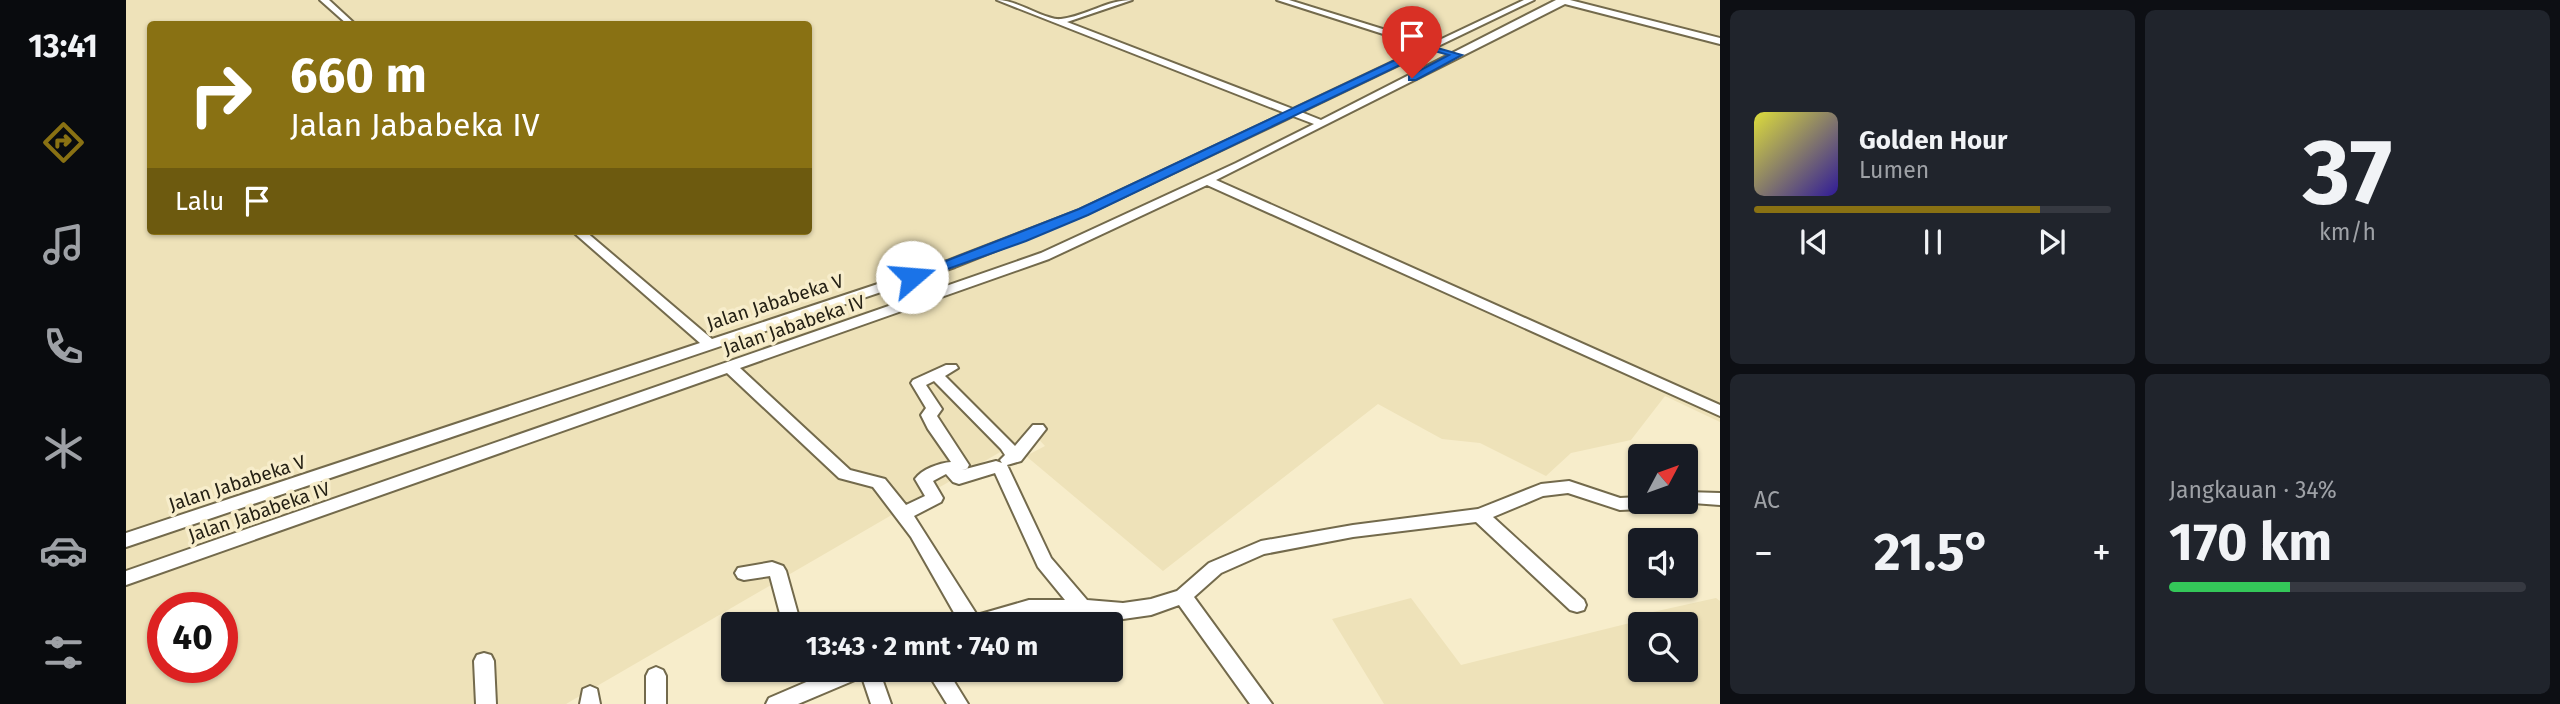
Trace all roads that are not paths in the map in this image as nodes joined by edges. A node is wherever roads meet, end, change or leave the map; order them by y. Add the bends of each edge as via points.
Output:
1 (324, 0) edge
2 (1001, 0) edge
3 (1128, 0) edge
4 (1281, 0) edge
5 (1530, 0) edge
6 (1567, 0) edge
7 (348, 21) edge
8 (1060, 22) junction
9 (1720, 38) edge
10 (1431, 47) junction
11 (1457, 55) junction
12 (1293, 111) junction
13 (1323, 124) junction
14 (1208, 181) junction
15 (583, 235) edge
16 (709, 344) junction
17 (731, 368) junction
18 (951, 368) dead end
19 (936, 375) junction
20 (1720, 411) edge
21 (1038, 429) dead end
22 (1015, 457) junction
23 (996, 467) junction
24 (950, 468) junction
25 (1698, 498) edge
26 (1720, 499) edge
27 (1628, 504) edge
28 (903, 514) junction
29 (1480, 514) junction
30 (126, 540) edge
31 (744, 573) dead end
32 (126, 578) edge
33 (1183, 596) junction
34 (1577, 605) dead end
35 (1082, 607) junction
36 (788, 612) edge
37 (964, 612) edge
38 (1014, 612) edge
39 (484, 661) dead end
40 (656, 676) dead end
41 (812, 682) edge
42 (873, 682) edge
43 (944, 682) edge
44 (486, 704) edge
45 (656, 704) edge
46 (776, 704) edge
47 (881, 704) edge
48 (958, 704) edge
49 (1262, 704) edge

1 - 7 street
2 - 8 street
3 - 8 street
4 - 10 street
5 - 10 street, Jalan Jababeka V
6 - 9 street
6 - 9 street
6 - 11 street, Jalan Jababeka IV
8 - 12 street
10 - 11 street
10 - 12 street, Jalan Jababeka V
11 - 13 street, Jalan Jababeka IV
12 - 13 street
12 - 16 street, Jalan Jababeka V via 1021,238
13 - 14 street, Jalan Jababeka IV
14 - 17 street, Jalan Jababeka IV via 1045,256
14 - 20 street
15 - 16 street
16 - 30 street, Jalan Jababeka V
17 - 28 street via 845,474 877,482
17 - 32 street, Jalan Jababeka IV
18 - 19 street
19 - 22 street
19 - 24 street via 918,384 934,409 929,415 933,425 961,465
21 - 22 street
22 - 23 street
23 - 24 street via 960,478
23 - 35 street via 1013,490 1044,562
24 - 28 street via 923,479 935,498
25 - 26 street
27 - 29 street via 1563,487 1541,490
28 - 37 street
29 - 33 street via 1276,543 1215,568
29 - 34 street
31 - 36 street via 777,571
33 - 35 street via 1139,610
33 - 49 street
35 - 38 street
39 - 44 street
40 - 45 street
41 - 46 street
42 - 47 street
43 - 48 street

